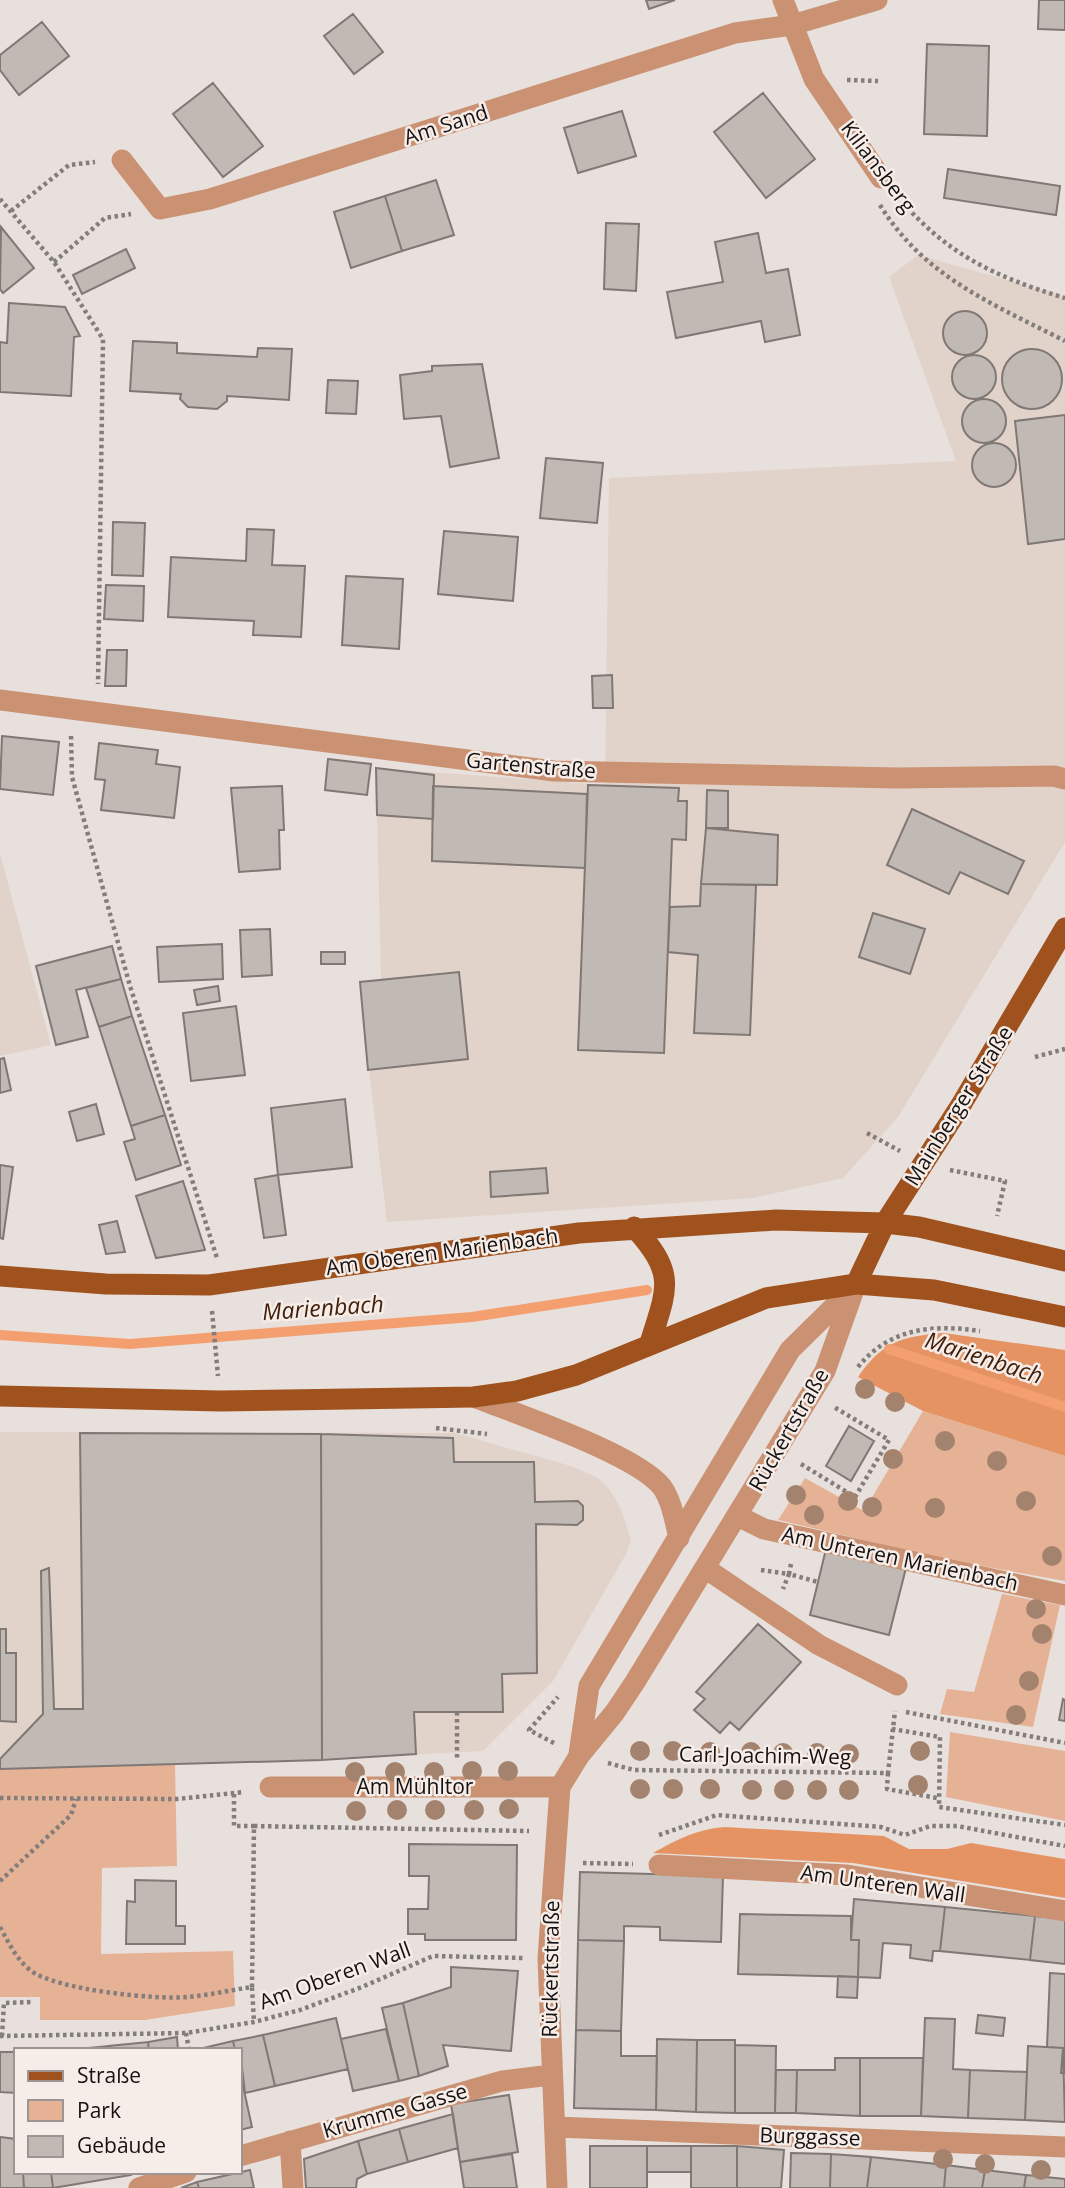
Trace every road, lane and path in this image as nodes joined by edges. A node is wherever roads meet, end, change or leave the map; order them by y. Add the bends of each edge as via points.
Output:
1 (783, 0) edge
2 (877, 0) edge
3 (792, 25) junction
4 (122, 160) joint
5 (878, 187) junction
6 (0, 199) edge
7 (160, 209) junction
8 (10, 211) junction
9 (54, 262) junction
10 (1065, 298) edge
11 (1065, 341) edge
12 (0, 700) edge
13 (98, 713) junction
14 (71, 739) dead end
15 (1065, 779) edge
16 (1065, 928) edge
17 (1065, 1049) edge
18 (1035, 1057) dead end
19 (885, 1223) junction
20 (635, 1227) junction
21 (1065, 1261) edge
22 (0, 1276) edge
23 (856, 1284) junction
24 (210, 1294) junction
25 (1065, 1317) edge
26 (983, 1331) dead end
27 (650, 1343) junction
28 (852, 1375) dead end
29 (218, 1381) dead end
30 (0, 1396) edge
31 (840, 1396) dead end
32 (474, 1397) junction
33 (834, 1407) junction
34 (827, 1418) dead end
35 (435, 1428) dead end
36 (489, 1434) dead end
37 (808, 1453) dead end
38 (801, 1464) junction
39 (795, 1475) dead end
40 (738, 1516) junction
41 (679, 1538) junction
42 (705, 1568) junction
43 (1065, 1595) edge
44 (897, 1685) joint
45 (895, 1710) junction
46 (457, 1712) dead end
47 (892, 1729) junction
48 (1065, 1743) edge
49 (579, 1756) junction
50 (888, 1773) junction
51 (270, 1787) joint
52 (457, 1787) junction
53 (560, 1787) junction
54 (234, 1794) junction
55 (0, 1798) edge
56 (937, 1798) junction
57 (76, 1799) junction
58 (1065, 1825) edge
59 (254, 1826) junction
60 (555, 1831) junction
61 (657, 1836) dead end
62 (1065, 1846) edge
63 (633, 1855) dead end
64 (582, 1863) dead end
65 (659, 1865) dead end
66 (0, 1881) edge
67 (1065, 1911) edge
68 (0, 1927) edge
69 (512, 1957) dead end
70 (252, 1987) junction
71 (33, 2001) dead end
72 (254, 2022) junction
73 (186, 2033) junction
74 (1, 2036) edge
75 (189, 2048) edge
76 (551, 2075) junction
77 (556, 2127) junction
78 (290, 2141) junction
79 (1065, 2147) edge
80 (242, 2154) edge
81 (180, 2174) edge
82 (139, 2188) edge
83 (293, 2188) edge
84 (556, 2188) edge

1 - 3 street, Kiliansberg
2 - 3 street, Am Sand
3 - 5 street, Kiliansberg via 814,79
3 - 7 street, Am Sand via 735,33 210,200
4 - 7 street
4 - 8 path via 69,164
5 - 10 path, Kiliansberg via 962,255 1011,282
5 - 11 path via 892,226 919,255 958,286
6 - 8 path
7 - 9 path via 105,218
8 - 9 path
9 - 13 path via 103,339
12 - 13 street, Gartenstraße
13 - 15 street, Gartenstraße via 554,771
14 - 24 path via 72,777 217,1260
16 - 19 main road, Mainberger Straße
17 - 18 path
19 - 20 main road, Am Oberen Marienbach via 776,1220
19 - 21 main road, Am Oberen Marienbach
19 - 23 main road, Mainberger Straße
20 - 24 main road, Am Oberen Marienbach
20 - 27 main road via 657,1253 666,1282
22 - 24 main road, Am Oberen Marienbach
23 - 25 main road via 934,1290
23 - 27 main road via 766,1298
23 - 40 street, Rückertstraße via 825,1371
23 - 41 street, Rückertstraße via 790,1350
24 - 29 path
26 - 28 path via 937,1327 898,1335 870,1352
27 - 32 main road via 576,1375
30 - 32 main road via 206,1401
31 - 33 path
32 - 41 street via 605,1450 646,1473 662,1487
33 - 34 path
33 - 38 path via 889,1440 855,1497
35 - 36 path
37 - 38 path
38 - 39 path
40 - 42 street, Rückertstraße
40 - 43 street, Am Unteren Marienbach via 764,1528 817,1541
41 - 49 street, Rückertstraße via 589,1686
42 - 44 street via 819,1645
42 - 49 street, Rückertstraße via 615,1713
44 - 45 path
45 - 47 path
45 - 48 path
46 - 52 path
47 - 50 path
47 - 56 path via 940,1737
49 - 50 path, Carl-Joachim-Weg via 634,1770
49 - 53 street, Rückertstraße
50 - 56 path via 887,1789
51 - 52 street, Am Mühltor
51 - 54 path
52 - 53 street, Am Mühltor
53 - 60 street, Rückertstraße
54 - 57 path
54 - 59 path via 234,1826
55 - 57 path
56 - 58 path via 939,1807
57 - 66 path via 71,1815
59 - 60 path
59 - 70 path
60 - 76 street, Rückertstraße via 548,1959
61 - 62 path via 717,1815 881,1827 905,1835 930,1826 957,1826
63 - 64 path via 632,1864
65 - 67 street, Am Unteren Wall via 847,1875
68 - 70 path via 33,1973 73,1987 186,1997
69 - 72 path, Am Oberen Wall via 433,1956 362,1987
70 - 72 path
71 - 74 path via 4,2003
72 - 73 path, Am Oberen Wall
73 - 74 path, Am Oberen Wall
73 - 75 path
76 - 77 street, Rückertstraße
76 - 78 street, Krumme Gasse via 502,2081
77 - 79 street, Burggasse
77 - 84 street, Rückertstraße
78 - 80 street, Krumme Gasse
78 - 83 street
81 - 82 street

